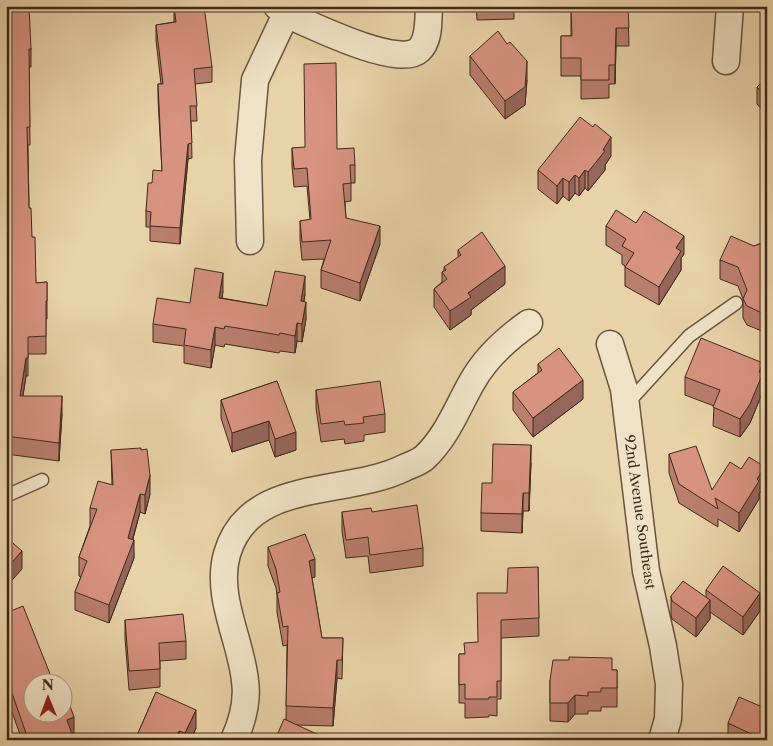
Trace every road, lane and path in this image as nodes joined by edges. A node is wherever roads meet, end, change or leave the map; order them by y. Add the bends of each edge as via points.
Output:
1 (429, 6) edge
2 (730, 6) edge
3 (281, 10) edge
4 (726, 61) dead end
5 (250, 240) dead end
6 (736, 303) dead end
7 (529, 323) dead end
8 (610, 344) dead end
9 (626, 404) junction
10 (42, 480) dead end
11 (6, 496) edge
12 (234, 740) edge
13 (662, 740) edge

1 - 3 street via 426,41 418,51 407,55 365,46
2 - 4 street
3 - 5 street via 255,80 248,160
6 - 9 lane via 689,336
7 - 12 street via 508,337 486,360 439,443 422,460 386,477 279,499 243,521 233,536 226,557 225,592 245,681 245,701
8 - 9 street, 92nd Avenue Southeast
9 - 13 street, 92nd Avenue Southeast via 646,572 669,684 668,719
10 - 11 lane

